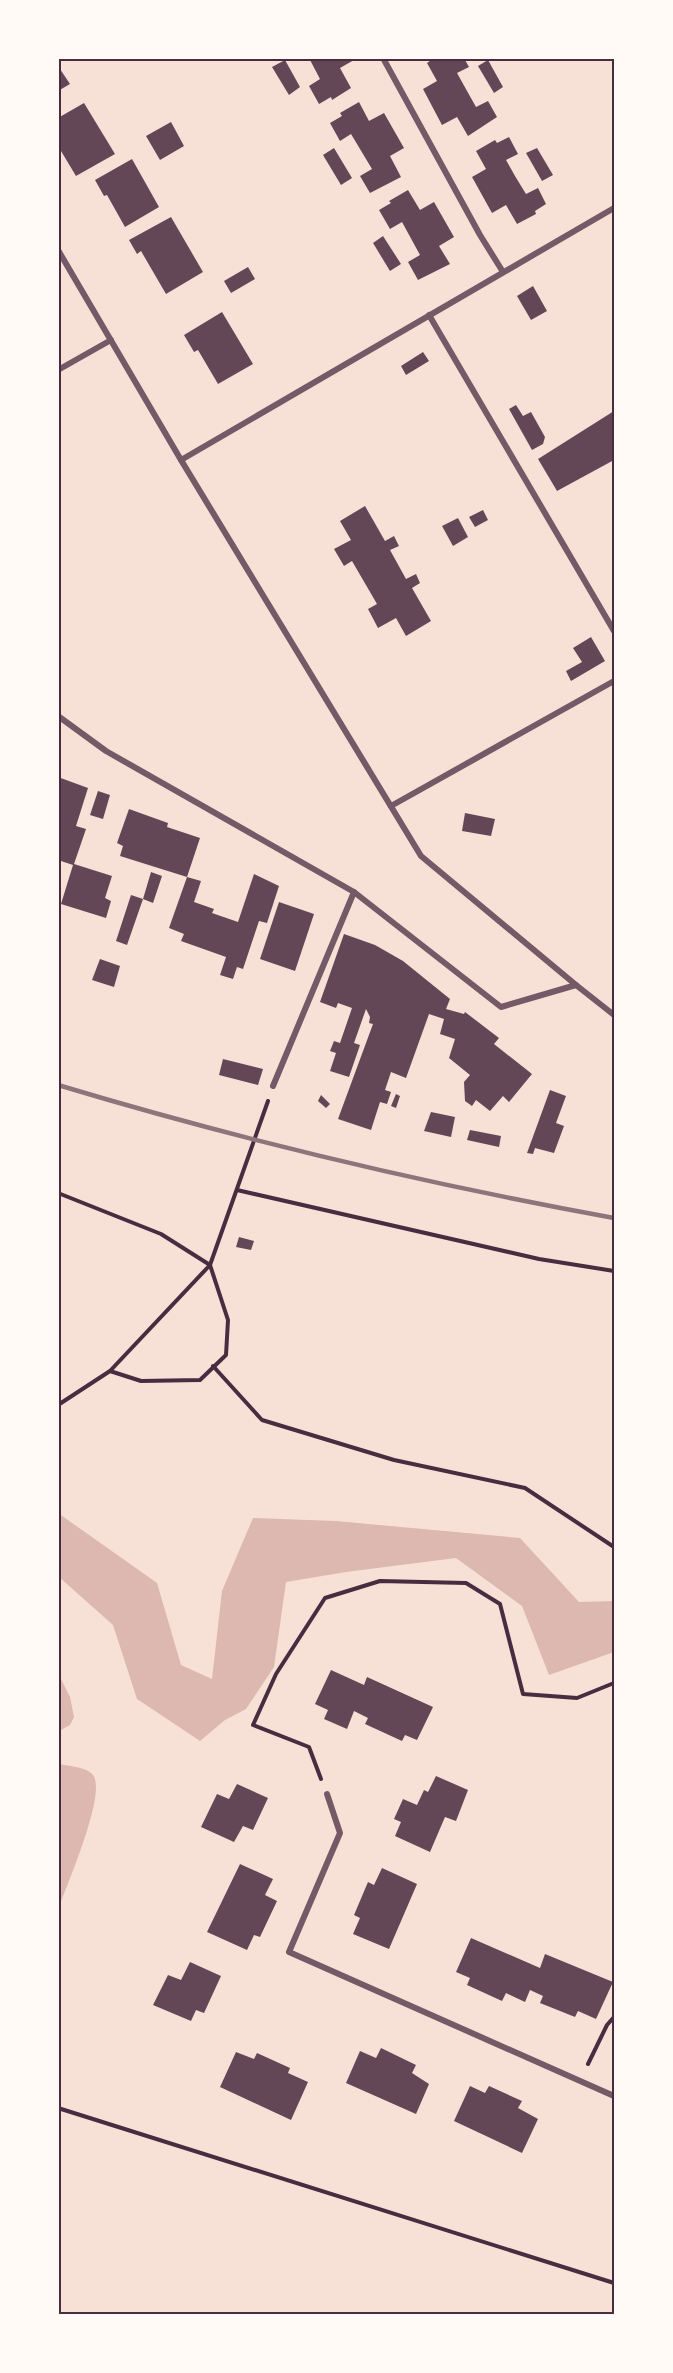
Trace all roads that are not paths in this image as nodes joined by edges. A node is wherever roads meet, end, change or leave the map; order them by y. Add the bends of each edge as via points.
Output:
1 (383, 58) edge
2 (615, 207) edge
3 (58, 250) edge
4 (503, 272) junction
5 (429, 315) junction
6 (111, 340) junction
7 (58, 370) edge
8 (181, 460) junction
9 (615, 632) edge
10 (615, 681) edge
11 (58, 716) edge
12 (391, 806) junction
13 (354, 892) junction
14 (576, 985) junction
15 (615, 1015) edge
16 (273, 1086) road end
17 (327, 1794) road end
18 (615, 2096) edge

1 - 4 street
2 - 4 street
3 - 6 street
4 - 5 street
5 - 8 street
5 - 9 street
6 - 7 street
6 - 8 street
8 - 12 street
10 - 12 street
11 - 13 street via 106,751
12 - 14 street via 421,856
13 - 14 street via 501,1007
13 - 16 street
14 - 15 street
17 - 18 street via 340,1833 289,1952

